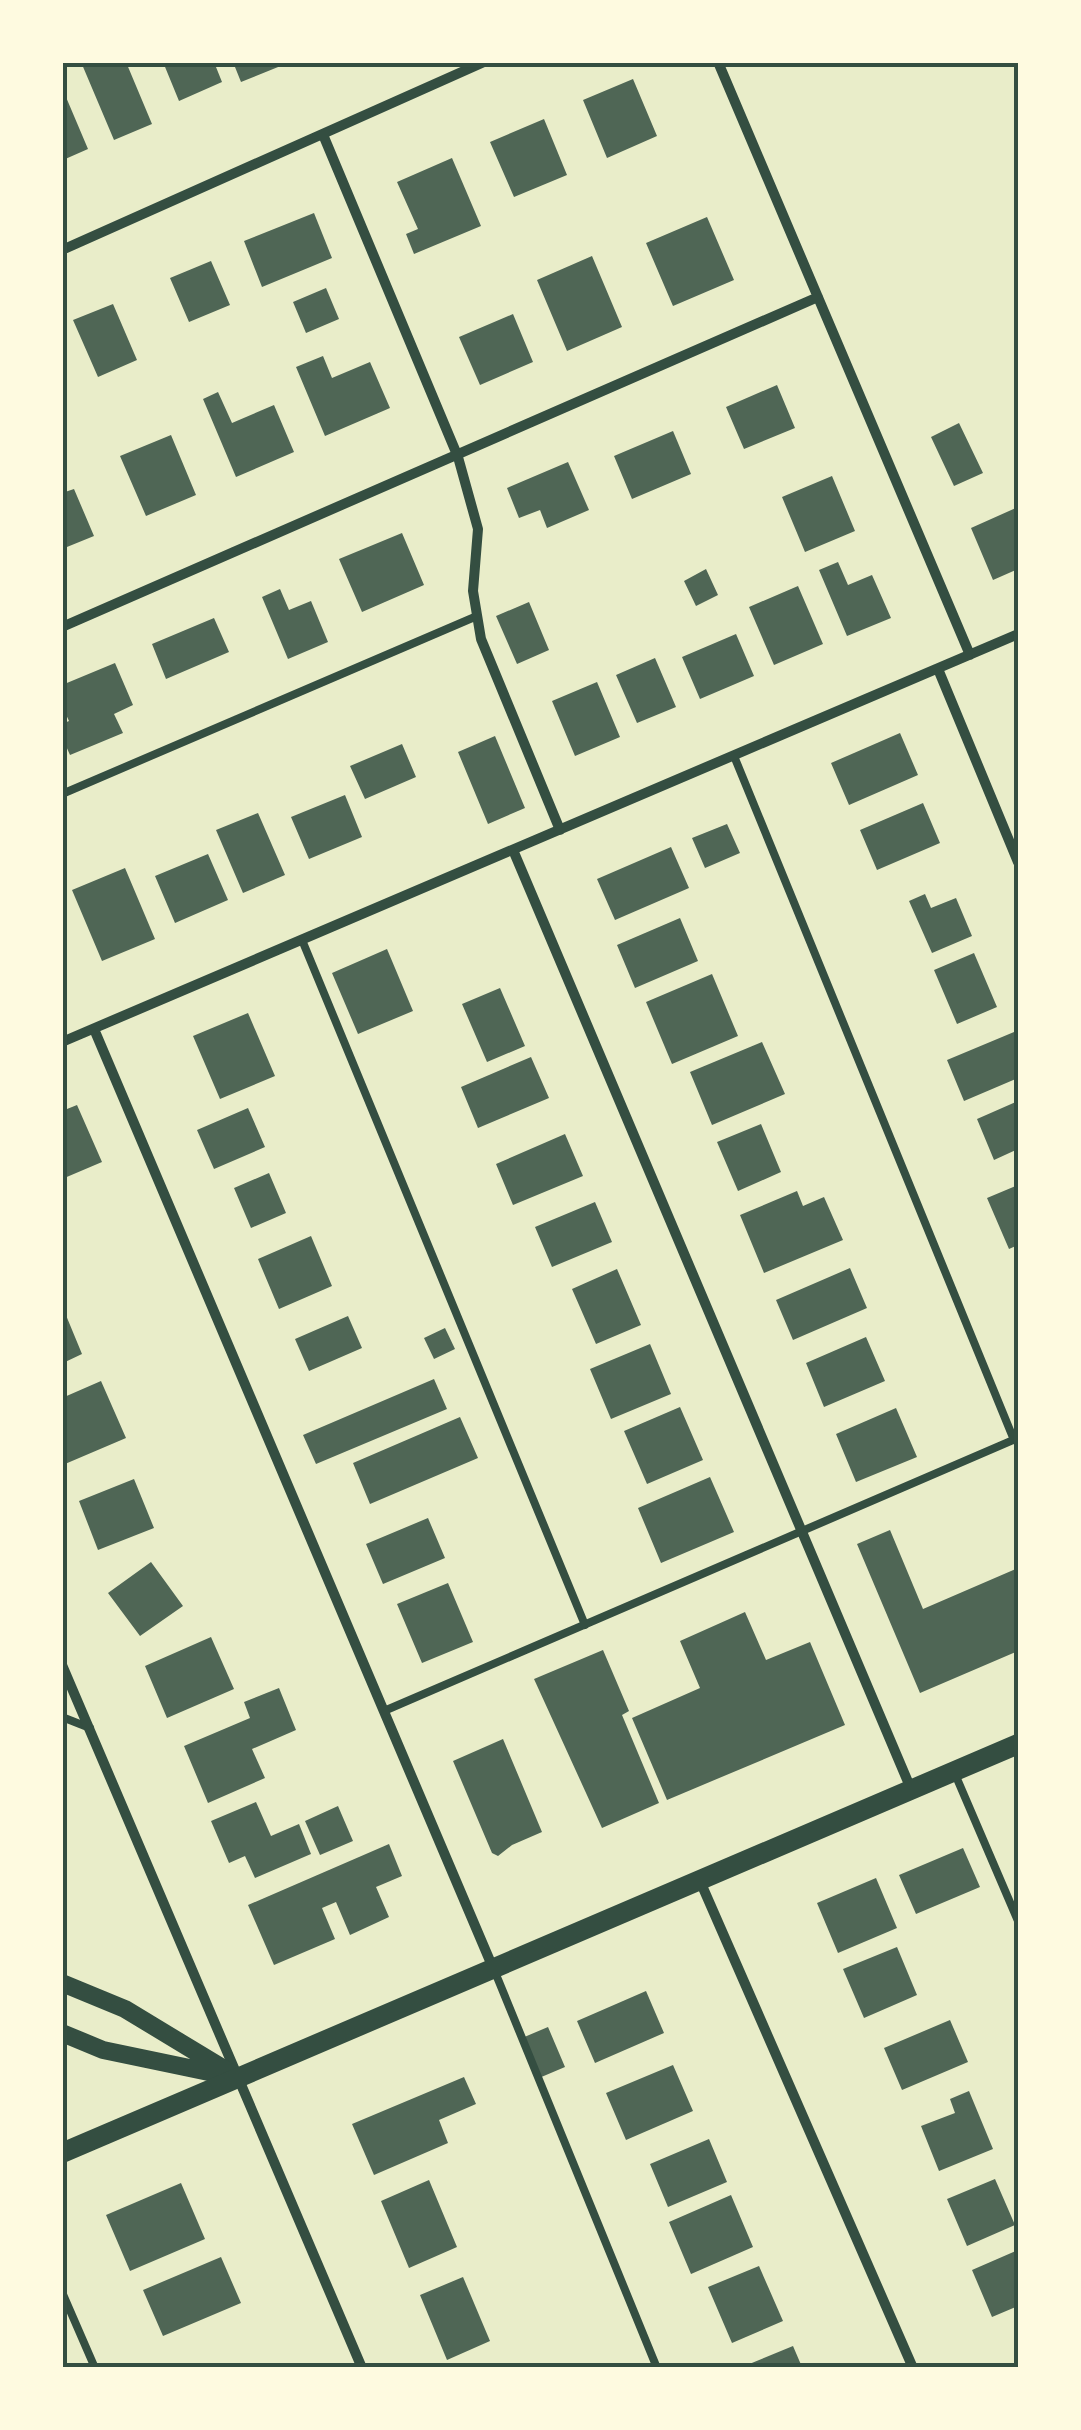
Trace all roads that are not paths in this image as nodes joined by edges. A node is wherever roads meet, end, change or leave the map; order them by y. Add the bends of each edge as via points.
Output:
1 (484, 62) edge
2 (718, 62) edge
3 (324, 136) junction
4 (62, 250) edge
5 (818, 297) junction
6 (458, 457) junction
7 (477, 616) junction
8 (62, 627) edge
9 (1018, 634) edge
10 (970, 656) junction
11 (938, 669) junction
12 (734, 756) junction
13 (62, 794) edge
14 (560, 830) junction
15 (513, 850) junction
16 (1018, 862) edge
17 (302, 940) junction
18 (94, 1029) junction
19 (62, 1042) edge
20 (1016, 1439) edge
21 (802, 1532) junction
22 (584, 1625) junction
23 (62, 1665) edge
24 (384, 1711) junction
25 (62, 1717) edge
26 (90, 1728) junction
27 (1018, 1744) edge
28 (954, 1772) junction
29 (911, 1789) junction
30 (700, 1880) junction
31 (1018, 1921) edge
32 (493, 1968) junction
33 (62, 1984) edge
34 (62, 2033) edge
35 (238, 2078) junction
36 (62, 2153) edge
37 (62, 2292) edge
38 (94, 2368) edge
39 (362, 2368) edge
40 (657, 2368) edge
41 (913, 2368) edge

1 - 3 street
2 - 5 street
3 - 4 street
3 - 6 street
5 - 6 street
5 - 10 street
6 - 7 street via 478,528
6 - 8 street
7 - 13 lane
7 - 14 street
9 - 10 street
10 - 11 street
11 - 12 street
11 - 16 street
12 - 14 street
12 - 20 lane
14 - 15 street
15 - 17 street
15 - 21 street
17 - 18 street
17 - 22 lane
18 - 19 street
18 - 24 street
20 - 21 lane
21 - 22 lane
21 - 29 street
22 - 24 lane
23 - 26 street
24 - 32 street
25 - 26 lane
26 - 35 street
27 - 28 main road
28 - 29 main road
28 - 31 lane
29 - 30 main road
30 - 32 main road
30 - 41 street
32 - 35 main road
32 - 40 lane
33 - 35 street via 125,2010
34 - 35 street via 104,2050
35 - 36 main road
35 - 39 street
37 - 38 lane

